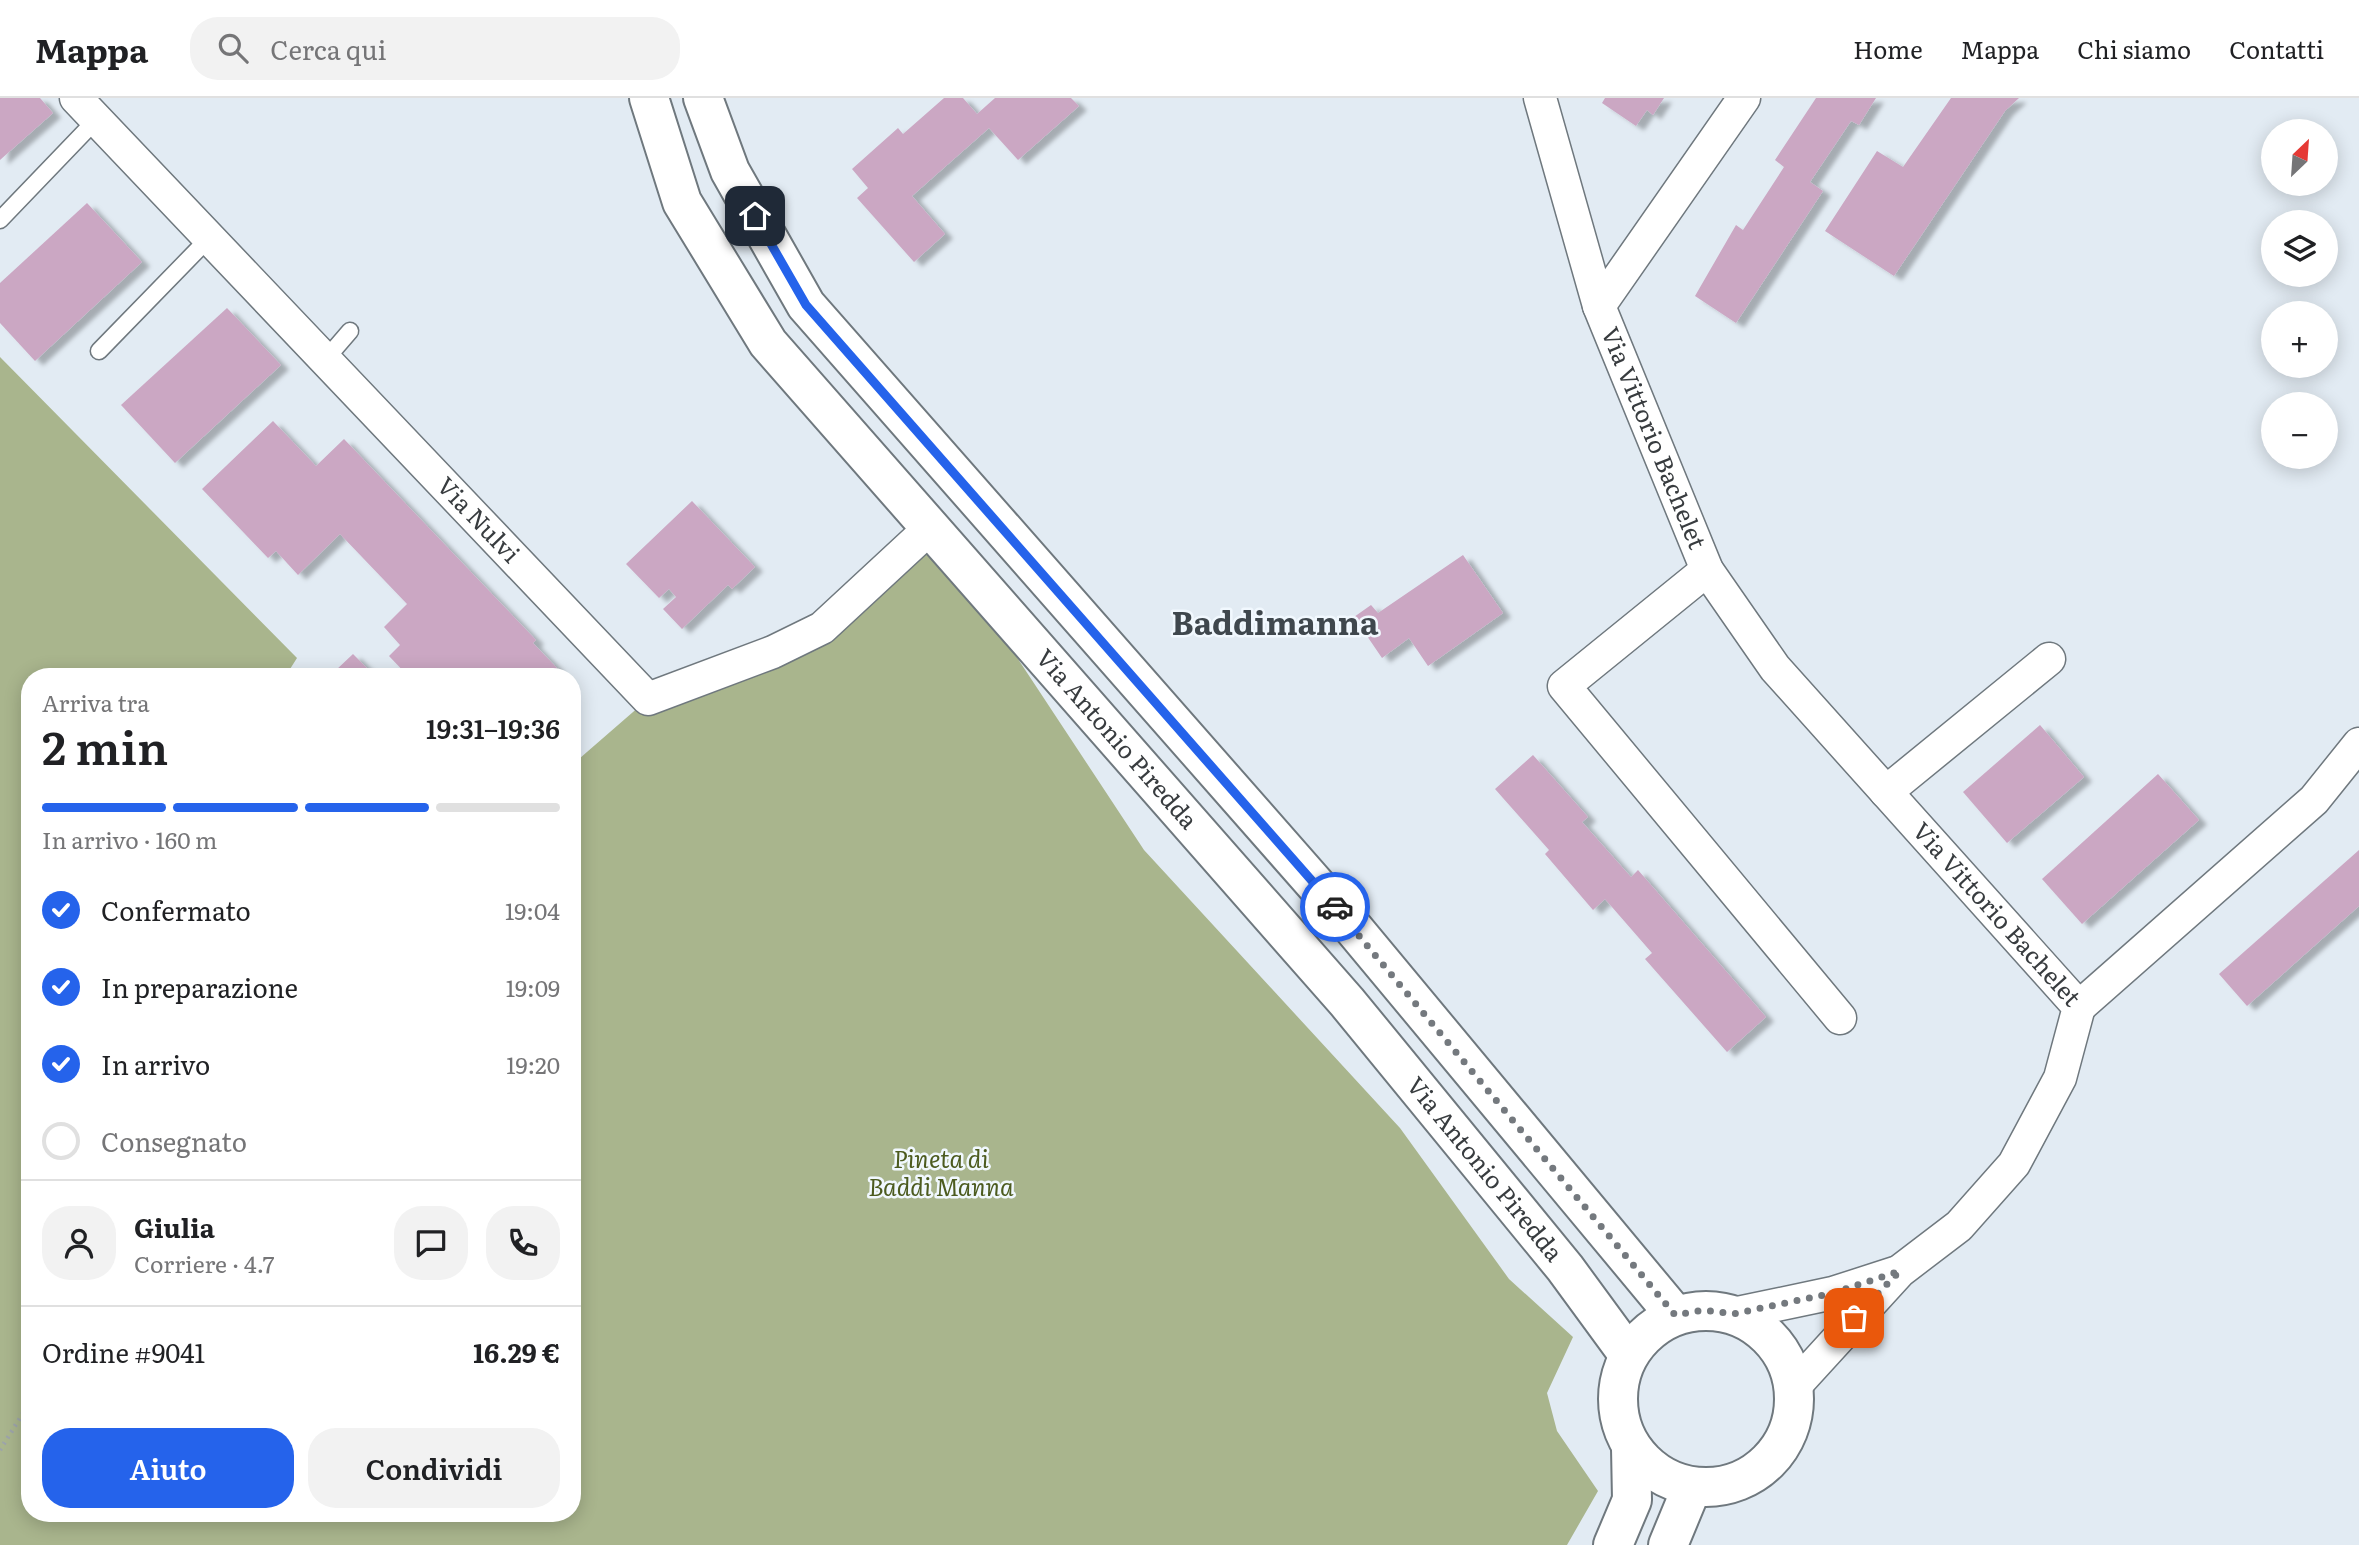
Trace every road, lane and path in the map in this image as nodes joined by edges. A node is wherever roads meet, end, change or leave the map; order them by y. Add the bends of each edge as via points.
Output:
1 (649, 98) edge
2 (703, 98) edge
3 (1540, 98) edge
4 (1744, 98) edge
5 (86, 109) edge
6 (0, 220) edge
7 (209, 238) junction
8 (1599, 306) junction
9 (350, 331) dead end
10 (99, 351) dead end
11 (325, 360) junction
12 (931, 527) junction
13 (1707, 569) junction
14 (2049, 659) dead end
15 (2359, 744) edge
16 (1886, 792) junction
17 (2079, 1007) junction
18 (1840, 1018) dead end
19 (1900, 1271) junction
20 (1733, 1314) junction
21 (1675, 1315) junction
22 (1628, 1354) junction
23 (1794, 1387) junction
24 (21, 1416) edge
25 (1632, 1448) junction
26 (0, 1450) edge
27 (1692, 1487) junction
28 (1613, 1545) edge
29 (1668, 1545) edge

1 - 12 street, Via Antonio Piredda via 682,202 768,343
2 - 21 street via 730,171 806,305 1344,917
3 - 8 street, Via Vittorio Bachelet
4 - 8 street
5 - 6 lane
5 - 7 street, Via Nulvi
7 - 10 lane
7 - 11 street, Via Nulvi
8 - 13 street, Via Vittorio Bachelet
9 - 11 lane
11 - 12 street, Via Nulvi via 648,699 773,652 822,628
12 - 22 street, Via Antonio Piredda via 1347,1002 1565,1268
13 - 16 street, Via Vittorio Bachelet via 1774,668
13 - 18 street, Via Vittorio Bachelet via 1564,686
14 - 16 street
15 - 17 street via 2314,800
16 - 17 street, Via Vittorio Bachelet
17 - 19 street, Via Vittorio Bachelet via 2060,1078 2014,1164 1959,1226
19 - 20 street, Via Vittorio Bachelet via 1833,1293
19 - 23 street, Via Vittorio Bachelet
20 - 21 street via 1704,1310
20 - 23 street via 1756,1325 1774,1342
21 - 22 street via 1648,1331
22 - 25 street via 1619,1377 1617,1402 1621,1426
23 - 27 street via 1790,1427 1768,1462 1746,1479 1720,1487
24 - 26 path
25 - 27 street via 1669,1480
25 - 28 street via 1632,1500
27 - 29 street

